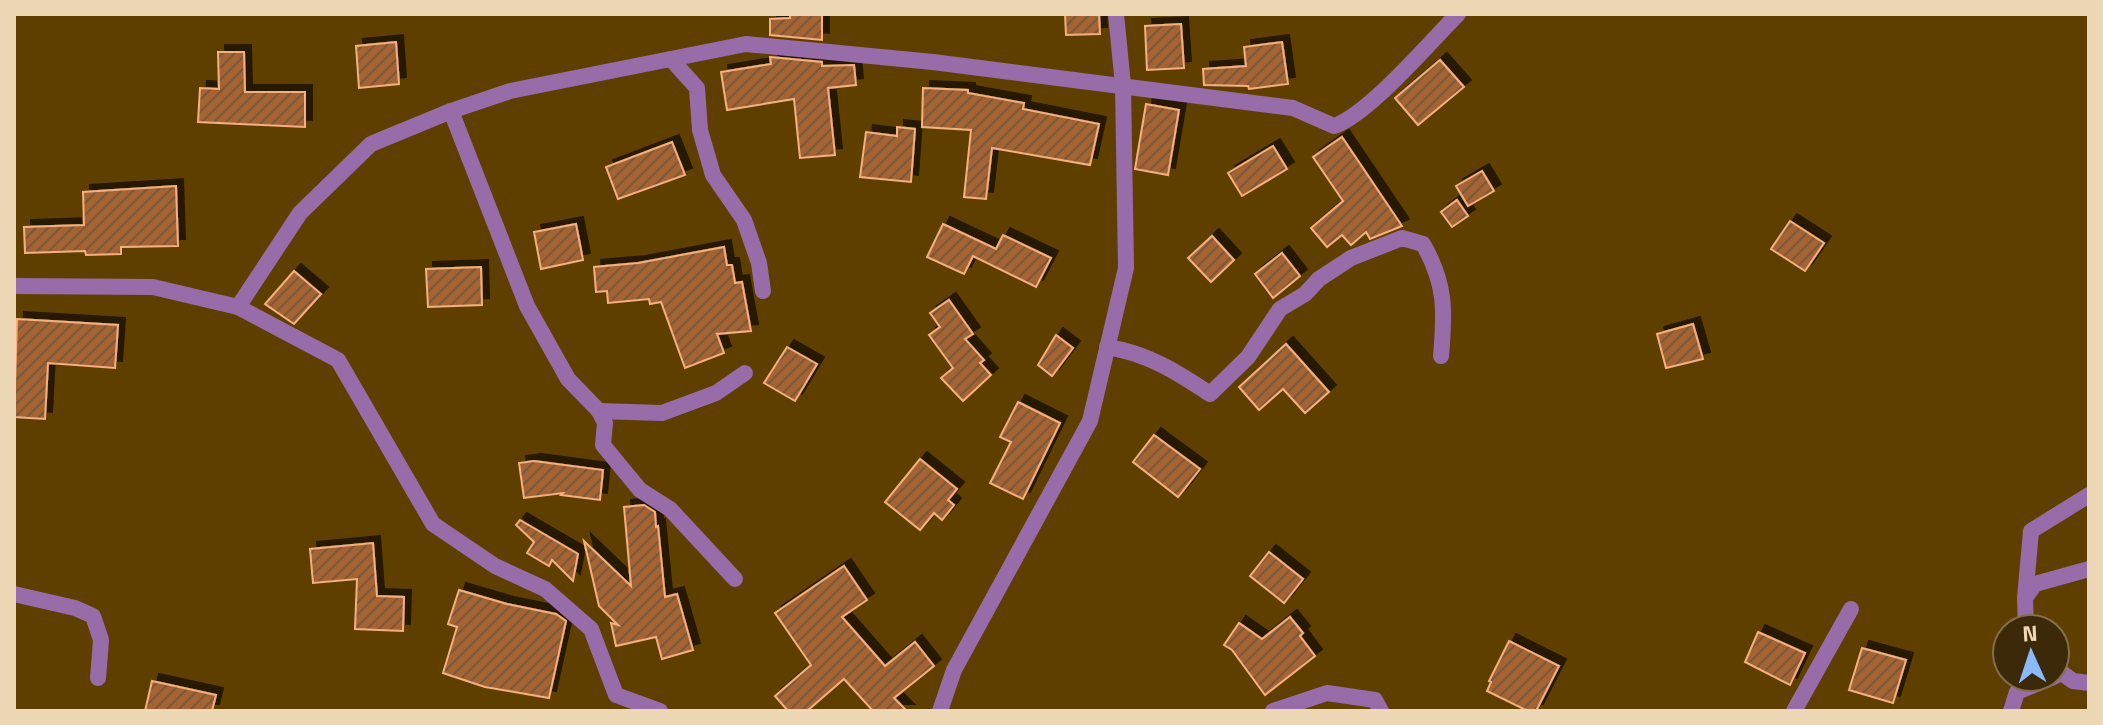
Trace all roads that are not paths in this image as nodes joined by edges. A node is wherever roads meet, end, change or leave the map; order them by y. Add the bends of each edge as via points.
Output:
1 (1116, 14) edge
2 (1458, 14) edge
3 (671, 59) junction
4 (1123, 85) junction
5 (451, 111) junction
6 (14, 286) edge
7 (763, 291) dead end
8 (238, 307) junction
9 (1107, 347) junction
10 (1441, 356) dead end
11 (745, 373) dead end
12 (599, 411) junction
13 (2089, 495) edge
14 (2089, 569) edge
15 (735, 579) dead end
16 (14, 594) edge
17 (2025, 598) junction
18 (1851, 609) dead end
19 (2025, 613) edge
20 (98, 678) dead end
21 (660, 711) edge
22 (940, 711) edge
23 (1273, 711) edge
24 (1381, 711) edge
25 (1794, 711) edge

1 - 4 street
2 - 4 street via 1348,121 1334,126 1293,108
3 - 4 street via 746,44
3 - 5 street via 510,91
3 - 7 street via 697,88 700,130 713,175 744,220
4 - 9 street via 1126,268
5 - 8 street via 371,144 300,213
5 - 12 street via 527,306 568,379
6 - 8 street via 153,287
8 - 21 street via 338,360 433,524 495,566 545,589 591,629 616,695
9 - 10 street via 1133,351 1170,367 1210,394 1248,357 1280,309 1351,258 1402,238 1423,244 1438,270 1444,311
9 - 22 street via 1090,421 954,670
11 - 12 street via 716,393 662,413
12 - 15 street via 605,423 603,445 640,490 670,509
13 - 17 street via 2031,531
14 - 17 street via 2035,584
16 - 20 street via 93,616 101,640
17 - 19 street
18 - 25 street
23 - 24 street via 1327,693 1375,700

